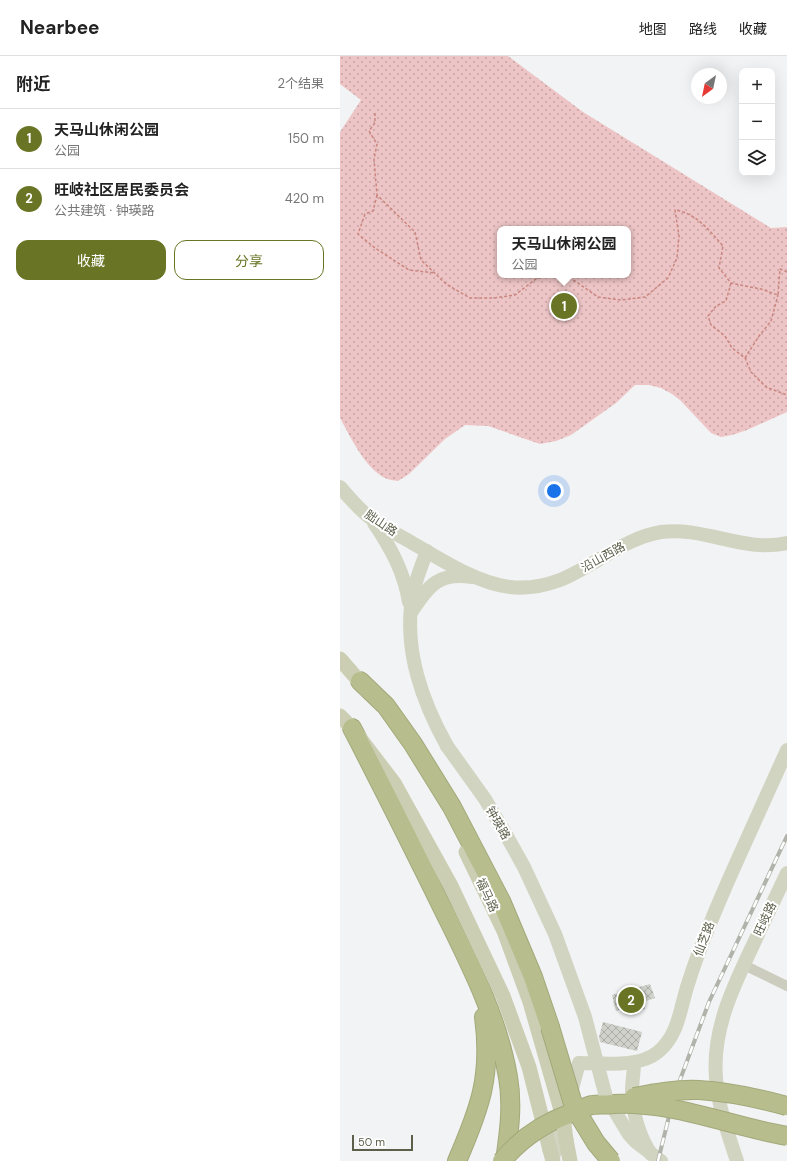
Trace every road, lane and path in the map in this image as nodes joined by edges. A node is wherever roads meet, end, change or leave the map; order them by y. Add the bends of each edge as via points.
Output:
1 (375, 113) dead end
2 (377, 195) junction
3 (787, 272) edge
4 (435, 273) junction
5 (539, 278) edge
6 (566, 278) edge
7 (731, 283) junction
8 (778, 295) junction
9 (745, 358) junction
10 (787, 396) edge
11 (340, 487) edge
12 (372, 519) junction
13 (787, 543) edge
14 (427, 551) junction
15 (480, 579) junction
16 (411, 613) junction
17 (340, 659) edge
18 (360, 681) junction
19 (346, 722) edge
20 (787, 750) edge
21 (787, 873) edge
22 (744, 965) junction
23 (472, 968) junction
24 (787, 986) edge
25 (634, 1063) junction
26 (599, 1101) junction
27 (787, 1106) edge
28 (787, 1136) edge
29 (552, 1157) edge
30 (656, 1158) edge
31 (458, 1159) edge
32 (504, 1161) edge
33 (570, 1161) edge
34 (611, 1161) edge
35 (737, 1161) edge

1 - 2 path via 375,123 369,131 377,144 374,159
2 - 4 path via 415,232 421,260
2 - 4 path via 373,211 365,214 358,234 409,270
3 - 8 path via 780,269
4 - 5 path via 446,284 470,298 515,295
6 - 7 path via 598,297 621,300 645,297 668,278 677,258 675,210 685,211 723,246 719,268
7 - 8 path
7 - 9 path via 726,301 716,306 708,316 711,325
8 - 9 path via 771,321
9 - 10 path via 751,372 766,386
11 - 12 street, 胐山路
12 - 14 street, 胐山路
12 - 16 street via 390,547 401,571
13 - 15 street, 沿山西路 via 753,546 689,533 667,532 636,539 576,572 540,586 509,587
14 - 15 street, 沿山西路
14 - 16 street, 钟瑛路 via 414,588
15 - 16 street via 454,576 436,581
16 - 26 street, 钟瑛路, bridge via 411,642 417,677 425,702 447,746 489,806 524,867 572,978 585,1017
17 - 18 main road, 福马路
18 - 33 main road, 福马路, bridge via 402,736 454,826 504,931 547,1058
18 - 34 highway, bridge via 386,706 414,744 452,807 501,901 533,977 574,1107 596,1143
19 - 23 highway via 398,816
19 - 29 main road via 394,783 451,886 504,996 529,1067
20 - 25 street, 仙芝路 via 712,918 692,970 674,1032 657,1054
21 - 22 street, 旺岐路
22 - 24 street
22 - 35 street, 旺岐路 via 726,1009 719,1032 716,1056 717,1089
23 - 31 highway via 482,997 487,1062 481,1099
23 - 32 highway via 501,1045 509,1078 511,1122
25 - 29 street, 仙芝路 via 579,1063
25 - 30 street via 632,1090 635,1114 642,1138
26 - 27 highway, bridge via 697,1090 759,1098
26 - 28 highway, bridge via 663,1107
26 - 30 street, 钟瑛路 via 636,1142
26 - 32 highway, bridge via 554,1119 537,1129 519,1142

